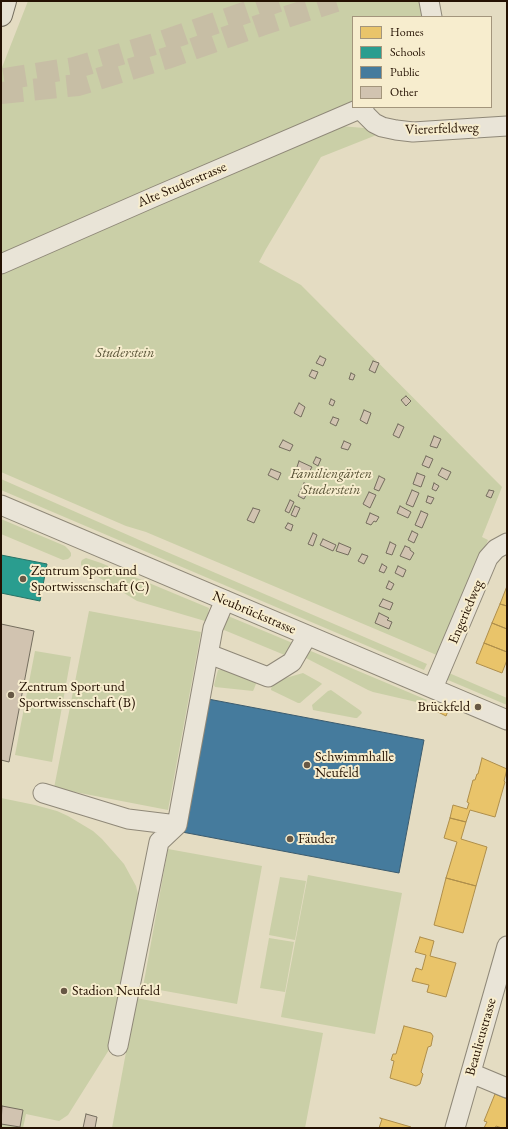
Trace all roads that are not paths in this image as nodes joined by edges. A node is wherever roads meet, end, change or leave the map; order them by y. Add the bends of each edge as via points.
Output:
1 (429, 1) edge
2 (432, 16) edge
3 (362, 108) edge
4 (507, 126) edge
5 (1, 264) edge
6 (1, 505) edge
7 (507, 543) edge
8 (225, 600) junction
9 (307, 636) junction
10 (208, 654) junction
11 (433, 688) junction
12 (507, 720) edge
13 (43, 794) dead end
14 (177, 825) junction
15 (507, 946) edge
16 (500, 1000) edge
17 (118, 1046) dead end
18 (470, 1073) junction
19 (507, 1088) edge
20 (455, 1128) edge

1 - 2 street
3 - 4 street, Viererfeldweg via 374,123 396,130 413,132
3 - 5 street, Alte Studerstrasse
6 - 8 street, Neubrückstrasse
7 - 11 street, Engeriedweg via 496,549 488,558
8 - 9 street, Neubrückstrasse
8 - 10 street via 213,628
9 - 10 street via 292,662 268,677
9 - 11 street, Neubrückstrasse
10 - 14 street
11 - 12 street, Neubrückstrasse
13 - 14 street via 128,819
14 - 17 street via 159,842
15 - 16 street, Beaulieustrasse
16 - 18 street, Beaulieustrasse
18 - 19 street
18 - 20 street, Beaulieustrasse

